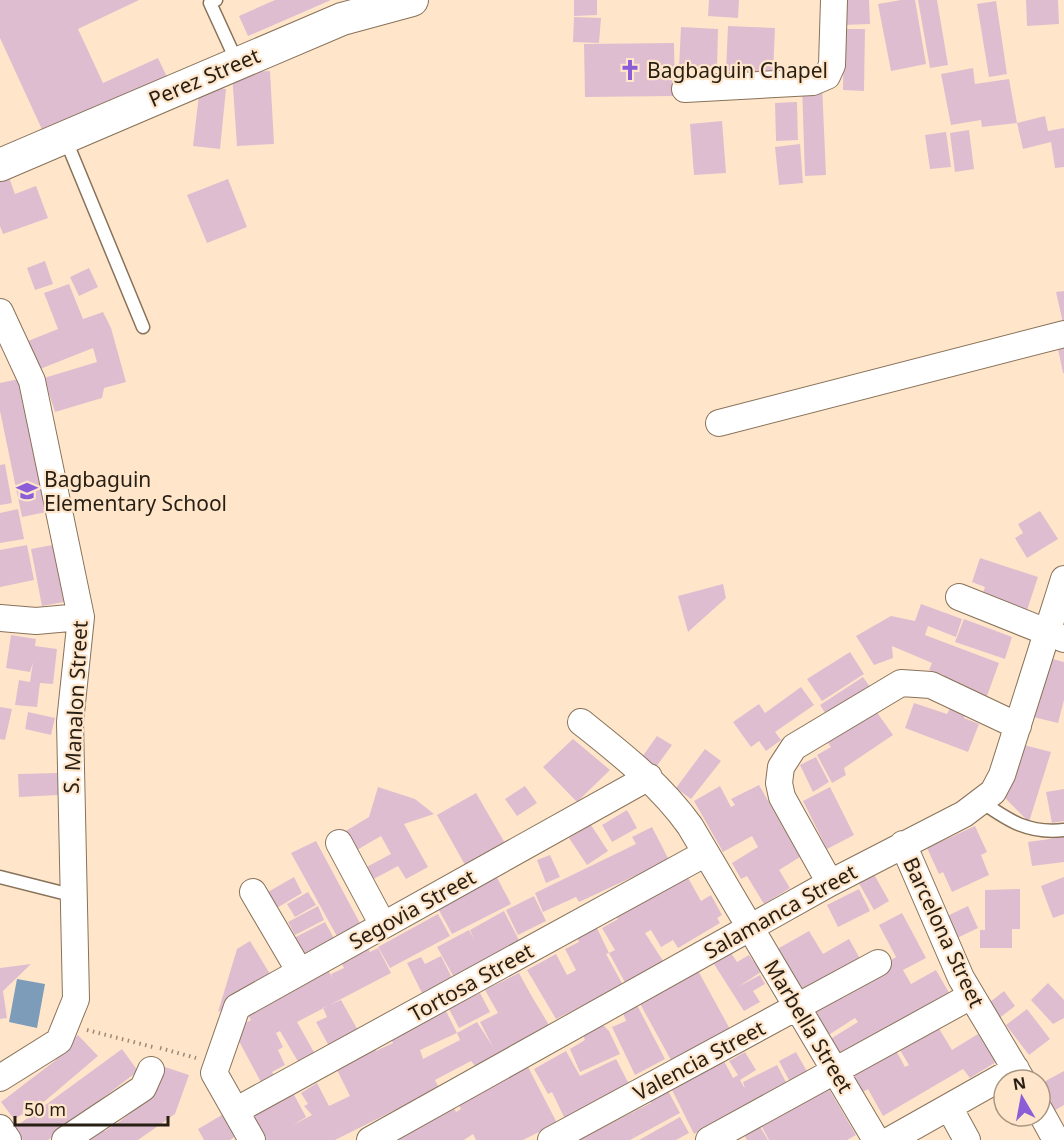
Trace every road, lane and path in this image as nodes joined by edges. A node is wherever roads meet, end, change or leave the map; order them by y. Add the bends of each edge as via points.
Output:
1 (216, 0) edge
2 (412, 0) edge
3 (834, 0) edge
4 (237, 62) junction
5 (685, 89) dead end
6 (65, 137) junction
7 (0, 165) edge
8 (0, 312) edge
9 (143, 327) dead end
10 (1064, 334) edge
11 (719, 423) dead end
12 (1064, 579) edge
13 (959, 597) dead end
14 (81, 617) junction
15 (0, 618) edge
16 (1055, 635) edge
17 (581, 722) dead end
18 (1018, 726) junction
19 (648, 777) junction
20 (982, 802) junction
21 (1064, 830) edge
22 (339, 843) dead end
23 (903, 844) junction
24 (706, 853) junction
25 (0, 877) edge
26 (830, 882) junction
27 (253, 892) dead end
28 (75, 896) junction
29 (383, 925) junction
30 (750, 928) junction
31 (878, 963) dead end
32 (300, 972) junction
33 (971, 996) junction
34 (797, 1007) junction
35 (66, 1025) junction
36 (216, 1068) junction
37 (1015, 1068) edge
38 (151, 1070) dead end
39 (836, 1071) junction
40 (0, 1078) edge
41 (992, 1087) edge
42 (949, 1107) junction
43 (237, 1110) junction
44 (0, 1128) edge
45 (8, 1140) edge
46 (65, 1140) edge
47 (252, 1140) edge
48 (370, 1140) edge
49 (551, 1140) edge
50 (709, 1140) edge
51 (876, 1140) edge
52 (890, 1140) edge
53 (967, 1140) edge

1 - 4 lane via 210,3
2 - 4 street, Perez Street via 342,19
3 - 5 street via 832,65 827,76 813,82
4 - 6 street, Perez Street
6 - 7 street, Perez Street
6 - 9 lane
8 - 14 street, S. Manalon Street via 32,381
10 - 11 street
12 - 16 street, Salamanca Street
13 - 16 street
14 - 15 street via 36,621
14 - 28 street, S. Manalon Street via 70,722
16 - 18 street, Salamanca Street
17 - 19 street, Marbella Street
18 - 20 street, Salamanca Street via 1002,775
18 - 26 street via 931,685 901,683 794,747 781,767 782,797
19 - 24 street, Marbella Street via 670,797
19 - 29 street, Segovia Street
20 - 21 lane via 1016,825
20 - 23 street, Salamanca Street
22 - 29 street
23 - 26 street, Salamanca Street
23 - 33 street, Barcelona Street
24 - 30 street, Marbella Street
24 - 43 street, Tortosa Street
25 - 28 lane
26 - 30 street, Salamanca Street
27 - 32 street
28 - 35 street, S. Manalon Street via 76,999
29 - 32 street, Segovia Street
30 - 34 street, Marbella Street
30 - 48 street, Salamanca Street
31 - 34 street, Valencia Street
32 - 36 street, Segovia Street via 237,1007
33 - 37 street, Barcelona Street
33 - 39 street
34 - 39 street, Marbella Street
34 - 49 street, Valencia Street
35 - 36 path
35 - 40 street, S. Manalon Street via 59,1041
36 - 43 street
38 - 46 street via 143,1088
39 - 50 street
39 - 51 street, Marbella Street
41 - 42 street
42 - 52 street
42 - 53 street
43 - 47 street
44 - 45 street

